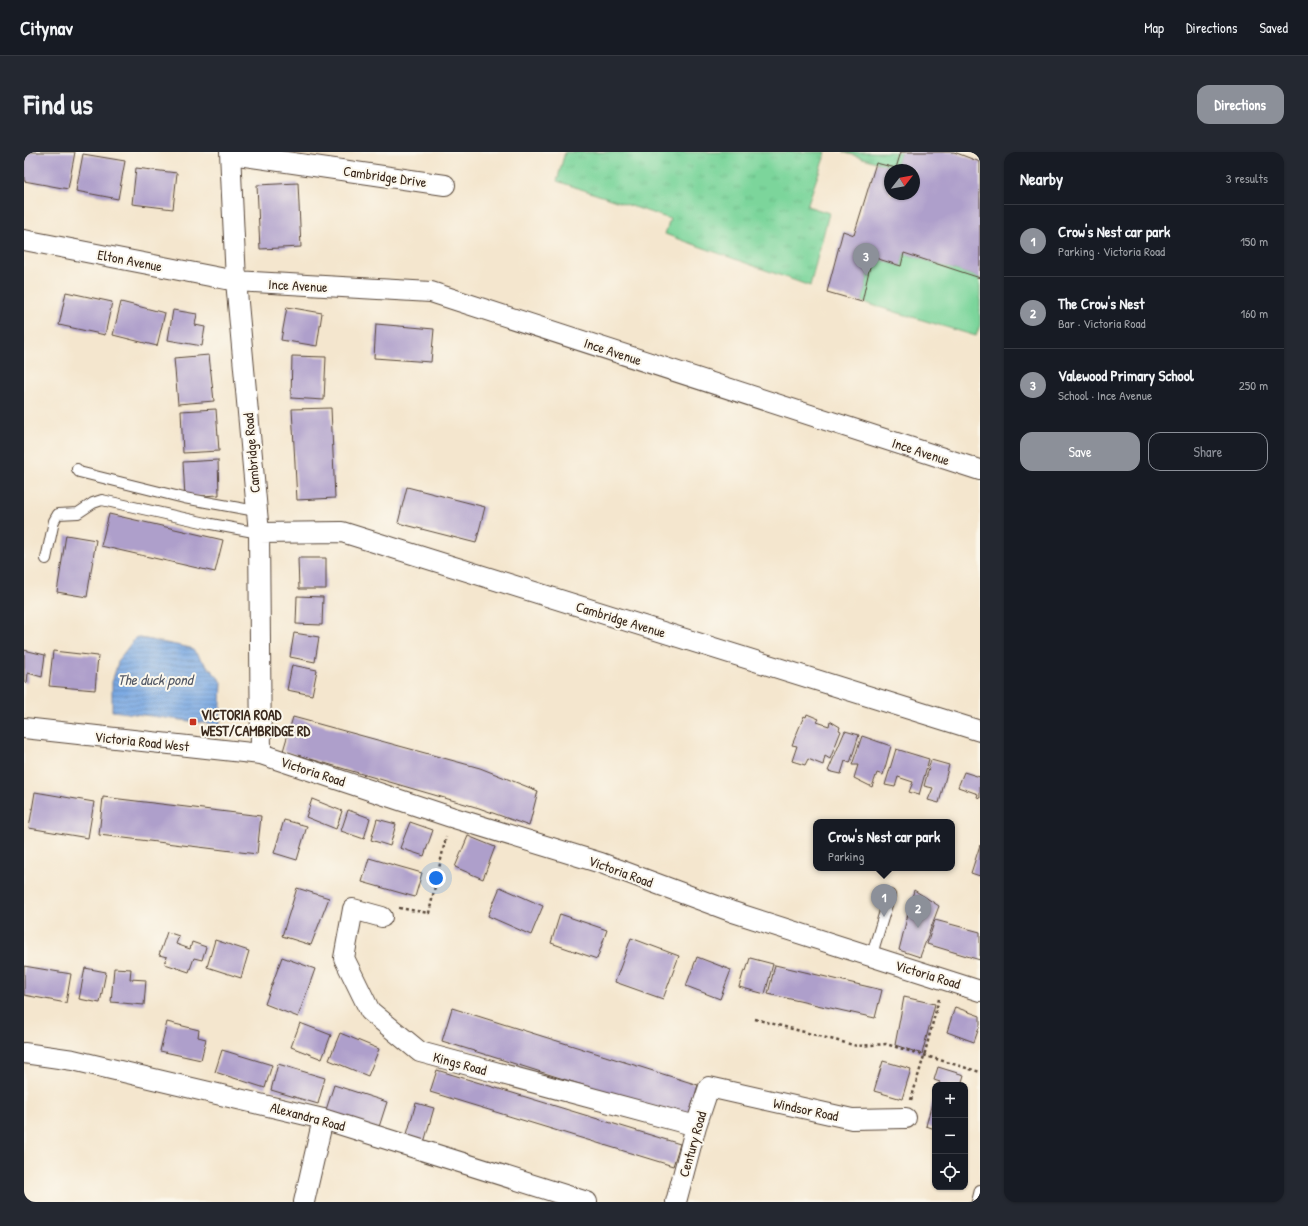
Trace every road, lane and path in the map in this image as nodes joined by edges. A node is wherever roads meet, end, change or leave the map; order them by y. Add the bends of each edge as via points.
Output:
1 (230, 153) edge
2 (445, 185) dead end
3 (24, 240) edge
4 (236, 281) junction
5 (77, 469) dead end
6 (980, 470) edge
7 (256, 511) junction
8 (259, 532) junction
9 (46, 559) dead end
10 (24, 728) edge
11 (980, 731) edge
12 (261, 754) junction
13 (451, 817) junction
14 (890, 895) dead end
15 (382, 917) joint
16 (872, 957) junction
17 (944, 979) junction
18 (980, 991) edge
19 (756, 1019) dead end
20 (24, 1053) edge
21 (924, 1056) junction
22 (980, 1072) edge
23 (709, 1087) joint
24 (906, 1118) joint
25 (323, 1119) junction
26 (696, 1126) junction
27 (980, 1190) edge
28 (304, 1202) edge
29 (587, 1202) edge
30 (676, 1202) edge
31 (977, 1202) edge

1 - 2 street, Cambridge Drive
1 - 4 street, Cambridge Road
3 - 4 street, Elton Avenue
4 - 6 street, Ince Avenue via 431,292
4 - 7 street, Cambridge Road
5 - 7 lane via 79,472 184,498
7 - 8 street, Cambridge Road
8 - 9 lane via 102,500 78,513 58,514 54,521
8 - 11 street, Cambridge Avenue via 342,532
8 - 12 street, Cambridge Road
10 - 12 street, Victoria Road West
12 - 13 street, Victoria Road
13 - 15 path via 429,913 399,907 396,921
13 - 16 street, Victoria Road via 601,863 734,912
14 - 16 lane
15 - 26 street, Kings Road via 354,908 344,958 370,1011 420,1052
16 - 17 street, Victoria Road
17 - 18 street, Victoria Road
17 - 21 path
19 - 21 path via 857,1046 886,1044
20 - 25 street, Alexandra Road via 73,1060
21 - 22 path
21 - 24 path
23 - 24 street, Windsor Road via 852,1119
23 - 26 street, Century Road
25 - 28 street
25 - 29 street, Alexandra Road
26 - 30 street, Century Road
27 - 31 lane

